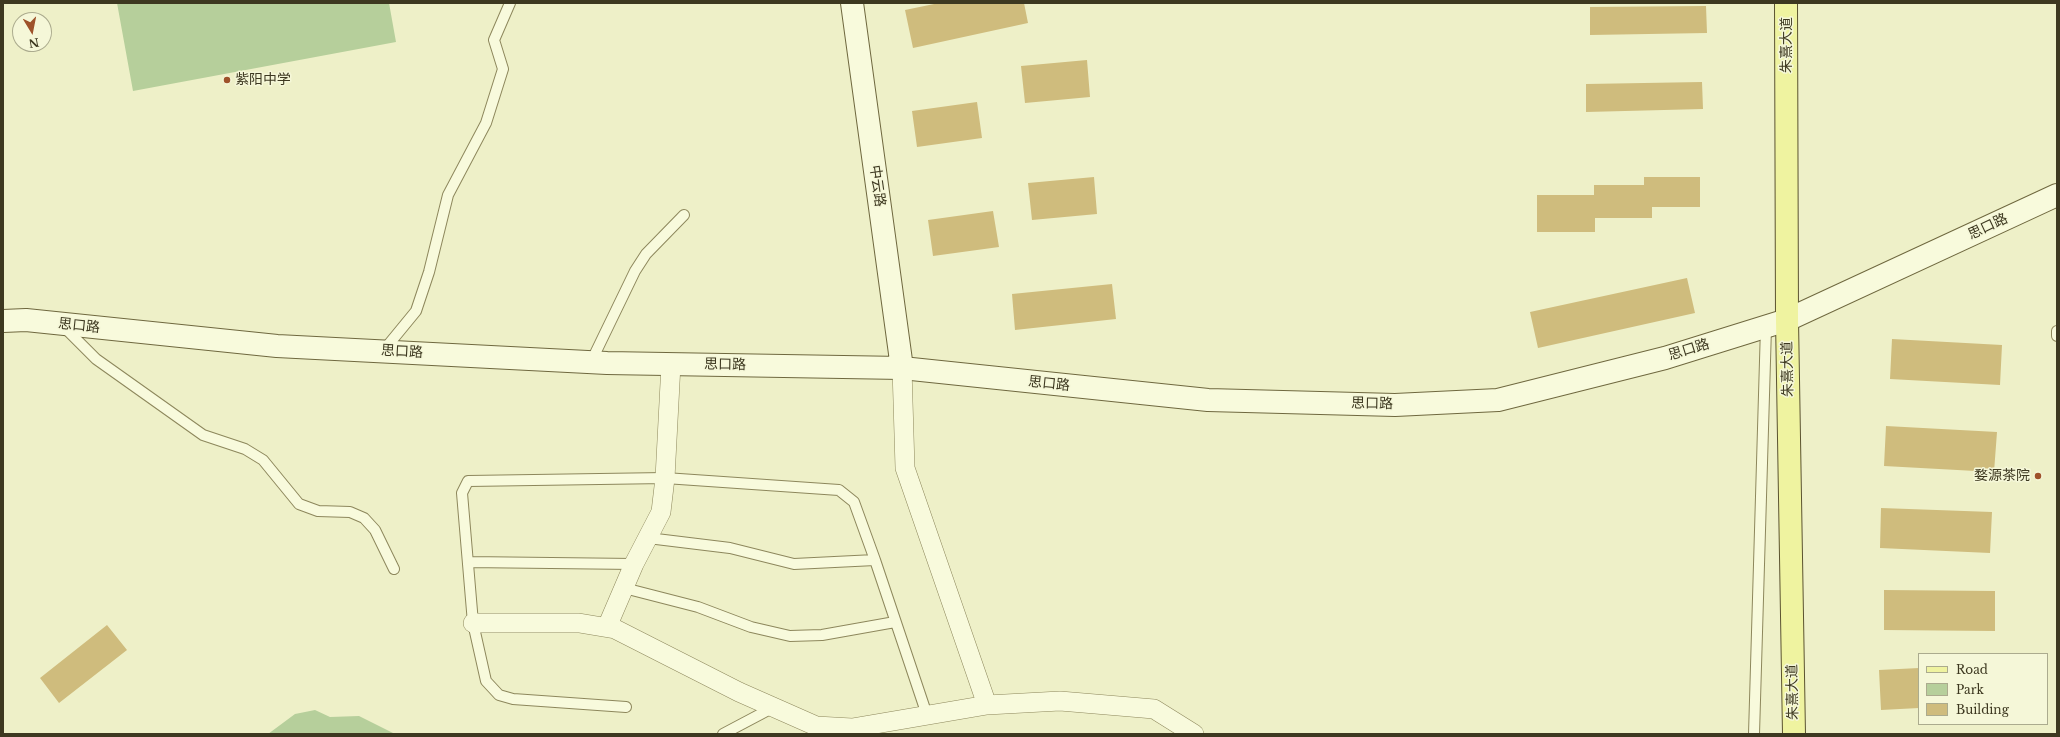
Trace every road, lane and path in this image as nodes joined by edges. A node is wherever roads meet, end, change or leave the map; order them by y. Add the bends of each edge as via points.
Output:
1 (510, 3) edge
2 (852, 3) edge
3 (1786, 3) edge
4 (2057, 195) edge
5 (684, 215) dead end
6 (1787, 320) junction
7 (3, 321) edge
8 (62, 324) junction
9 (1766, 327) junction
10 (2057, 331) edge
11 (2057, 336) edge
12 (384, 351) junction
13 (591, 362) junction
14 (671, 364) junction
15 (902, 368) junction
16 (665, 478) junction
17 (648, 538) junction
18 (875, 560) junction
19 (468, 562) junction
20 (634, 564) junction
21 (394, 569) dead end
22 (624, 588) junction
23 (473, 622) junction
24 (895, 622) junction
25 (607, 627) junction
26 (987, 705) junction
27 (626, 707) dead end
28 (774, 707) junction
29 (927, 715) junction
30 (842, 731) edge
31 (724, 734) edge
32 (1194, 734) edge
33 (1754, 734) edge
34 (1794, 734) edge

1 - 12 lane via 494,40 503,69 486,124 448,195 429,272 416,311
2 - 15 street, 中云路
3 - 6 main road, 朱熹大道
4 - 6 street, 思口路
5 - 13 lane via 646,254 634,271
6 - 9 street, 思口路
6 - 34 main road, 朱熹大道
7 - 8 street, 思口路 via 26,320
8 - 12 street, 思口路 via 277,346
8 - 21 lane via 96,359 203,435 245,449 263,460 299,504 318,511 350,512 364,518 375,530
9 - 15 street, 思口路 via 1665,358 1498,400 1419,404 1208,400
9 - 33 lane
10 - 11 lane
12 - 13 street, 思口路
13 - 14 street, 思口路
14 - 15 street, 思口路
14 - 16 street
15 - 26 street via 905,468
16 - 17 street via 661,512
16 - 18 lane via 839,490 854,502
16 - 19 lane via 468,481 462,493
17 - 18 lane via 730,548 794,564
17 - 20 street
18 - 24 lane
19 - 20 lane
19 - 23 lane
20 - 22 street
22 - 24 lane via 698,607 751,627 790,636 822,635
22 - 25 street
23 - 25 street via 579,623
23 - 27 lane via 486,681 499,695 513,699
24 - 29 lane
25 - 28 street
26 - 29 street
26 - 32 street via 1060,700 1154,709
28 - 30 street via 816,726
28 - 31 lane
29 - 30 street

